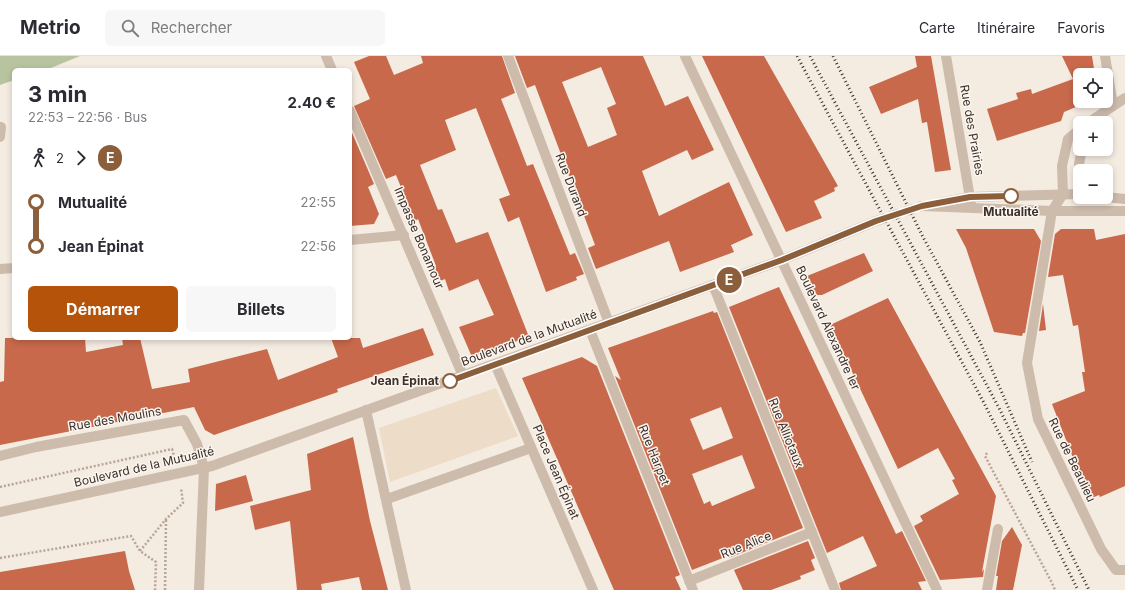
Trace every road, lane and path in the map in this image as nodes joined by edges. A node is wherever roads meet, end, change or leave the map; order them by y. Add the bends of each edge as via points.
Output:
1 (326, 56) edge
2 (508, 56) edge
3 (685, 56) edge
4 (946, 56) edge
5 (1105, 56) edge
6 (331, 68) edge
7 (1107, 68) edge
8 (1125, 98) edge
9 (1113, 105) edge
10 (1109, 108) edge
11 (352, 116) edge
12 (1098, 116) edge
13 (1073, 135) edge
14 (1063, 194) junction
15 (1073, 194) edge
16 (970, 197) junction
17 (1073, 198) edge
18 (1113, 198) edge
19 (1125, 199) edge
20 (971, 209) junction
21 (1052, 211) junction
22 (1125, 211) edge
23 (876, 221) tunnel mouth
24 (404, 235) junction
25 (352, 240) edge
26 (782, 260) junction
27 (12, 268) edge
28 (0, 269) edge
29 (713, 285) junction
30 (609, 323) junction
31 (590, 330) junction
32 (495, 364) junction
33 (463, 376) junction
34 (366, 410) junction
35 (531, 448) junction
36 (987, 452) dead end
37 (0, 456) edge
38 (204, 468) junction
39 (387, 499) junction
40 (0, 512) edge
41 (166, 519) dead end
42 (998, 529) dead end
43 (812, 532) junction
44 (154, 534) dead end
45 (140, 551) junction
46 (0, 558) edge
47 (1121, 570) edge
48 (691, 586) edge
49 (155, 590) edge
50 (165, 590) edge
51 (199, 590) edge
52 (406, 590) edge
53 (593, 590) edge
54 (835, 590) edge
55 (937, 590) edge
56 (987, 590) edge
57 (1055, 590) edge

1 - 6 street
2 - 30 street, Rue Durand
3 - 26 street, Boulevard Alexandre Ier
4 - 16 street, Rue des Prairies
5 - 7 street
8 - 9 street
10 - 12 street
11 - 24 street, Impasse Bonamour
13 - 14 street via 1068,139 1062,166
14 - 15 street
14 - 16 street
14 - 21 street
16 - 20 street, Rue des Prairies
16 - 20 street via 922,206
17 - 21 street
18 - 19 street
20 - 21 street
21 - 22 street
21 - 47 street, Rue de Beaulieu via 1027,363 1038,419 1101,549
23 - 26 street, Boulevard de la Mutualité
24 - 25 street
24 - 33 street, Impasse Bonamour
26 - 29 street, Boulevard de la Mutualité
26 - 55 street, Boulevard Alexandre Ier
27 - 28 street
29 - 30 street, Boulevard de la Mutualité
29 - 43 street, Rue Alliotaux
30 - 31 street, Boulevard de la Mutualité
31 - 32 street, Boulevard de la Mutualité
31 - 48 street, Rue Harpet
32 - 33 street, Boulevard de la Mutualité
32 - 35 street, Place Jean Épinat
33 - 34 street, Boulevard de la Mutualité
34 - 38 street, Boulevard de la Mutualité
34 - 39 street
35 - 39 street
35 - 53 street, Place Jean Épinat
36 - 57 path via 985,456
37 - 38 street, Rue des Moulins via 184,420 197,444
38 - 40 street, Boulevard de la Mutualité
38 - 51 street
39 - 52 street
41 - 50 path
42 - 56 street
43 - 48 street, Rue Alice
43 - 54 street, Rue Alliotaux
44 - 45 path
45 - 46 path via 131,536
45 - 49 path via 156,562

